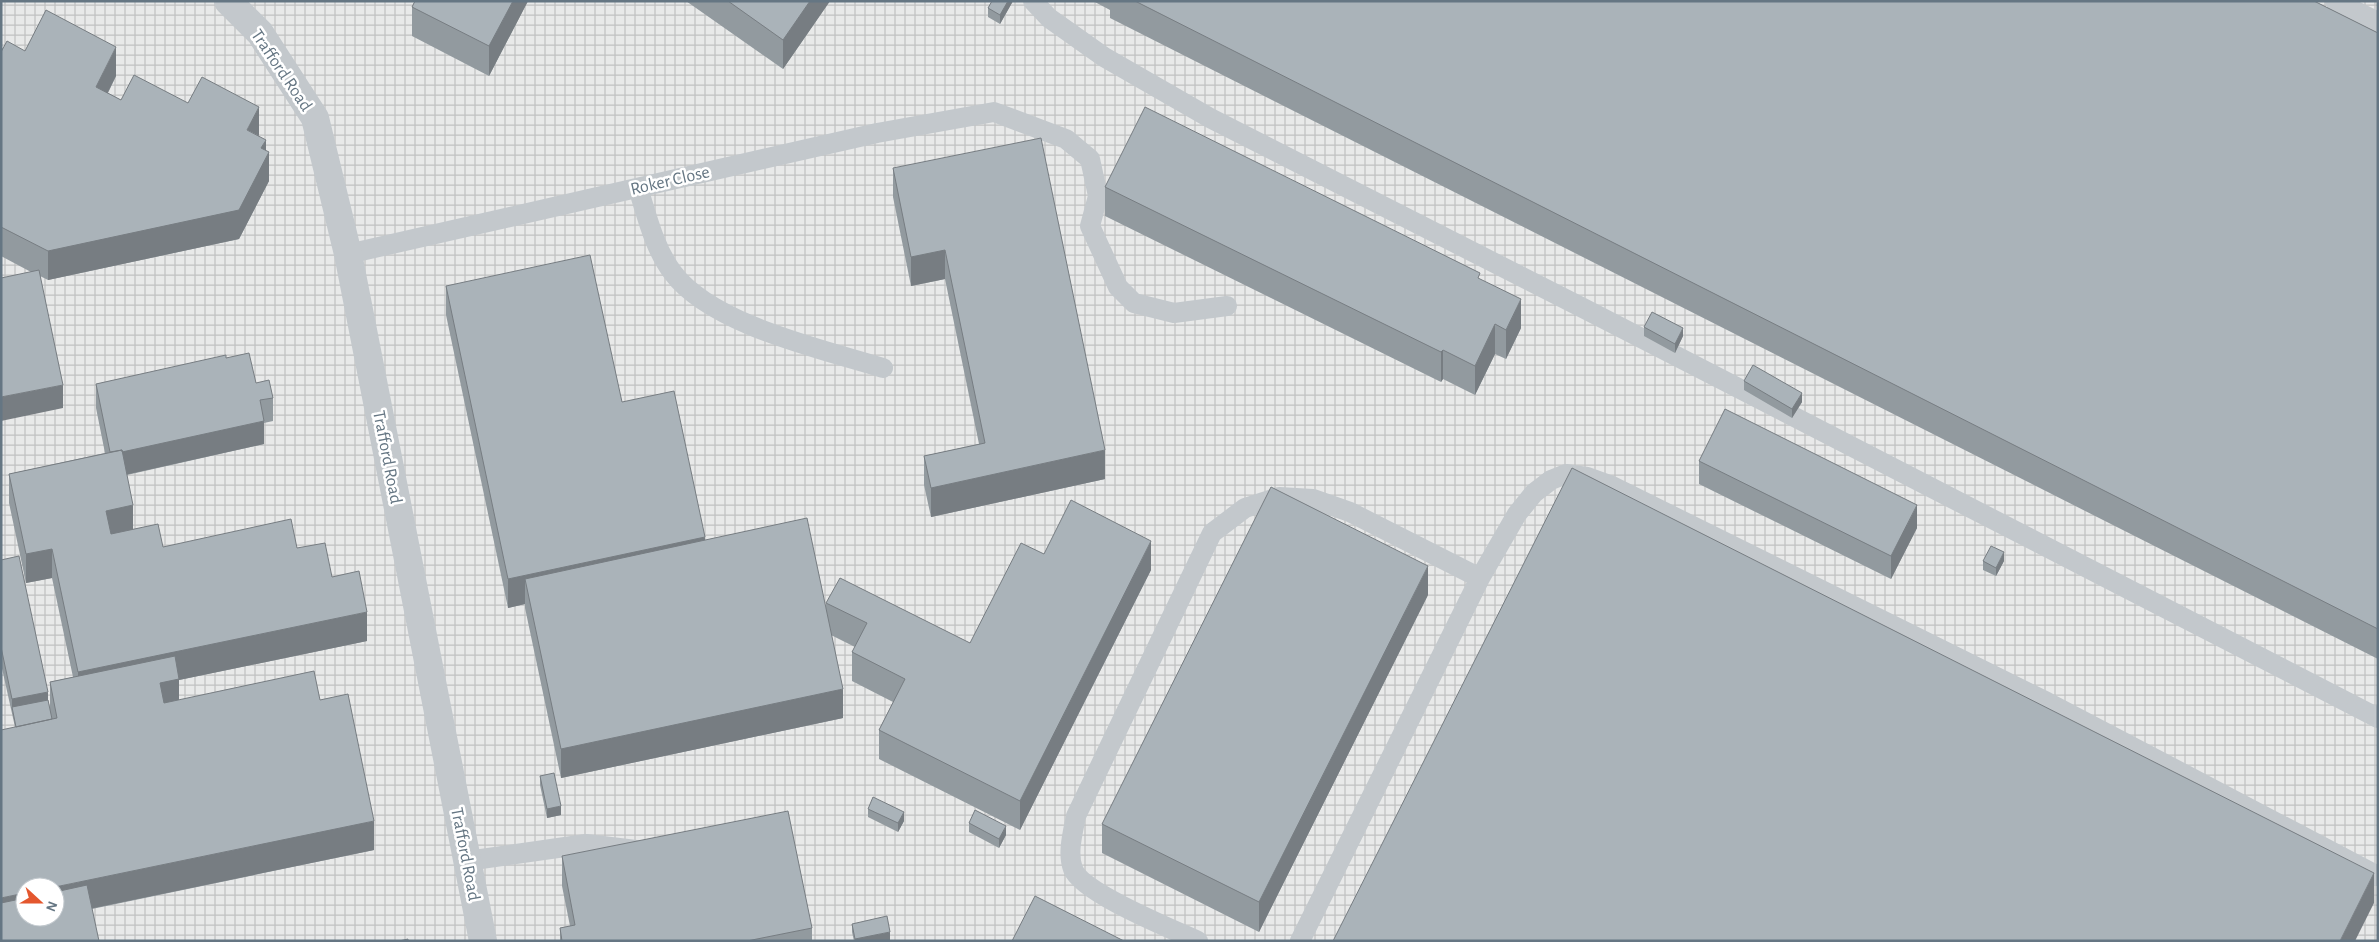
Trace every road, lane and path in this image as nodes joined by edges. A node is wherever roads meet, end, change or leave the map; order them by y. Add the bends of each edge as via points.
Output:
1 (228, 1) edge
2 (1033, 1) edge
3 (2335, 1) edge
4 (2378, 22) edge
5 (638, 188) junction
6 (348, 254) junction
7 (1227, 306) dead end
8 (883, 368) dead end
9 (1480, 578) junction
10 (2378, 718) edge
11 (654, 850) edge
12 (467, 861) junction
13 (2378, 876) edge
14 (483, 941) edge
15 (1198, 941) edge
16 (1300, 941) edge

1 - 6 street, Trafford Road via 260,33 315,118
2 - 10 lane via 1049,18 1104,57 1210,118
3 - 4 lane
5 - 6 lane, Roker Close
5 - 7 lane, Roker Close via 877,133 994,112 1066,139 1090,159 1098,196 1090,226 1118,287 1134,303 1174,313
5 - 8 lane via 656,243 673,273 694,293 732,317 798,342
6 - 12 street, Trafford Road
9 - 13 lane via 1517,514 1534,493 1566,474 1587,477 1612,486 2048,702
9 - 15 lane via 1350,512 1313,499 1278,497 1244,508 1212,533 1076,816 1071,846 1073,869 1084,884
9 - 16 lane
11 - 12 lane via 586,844
12 - 14 street, Trafford Road

